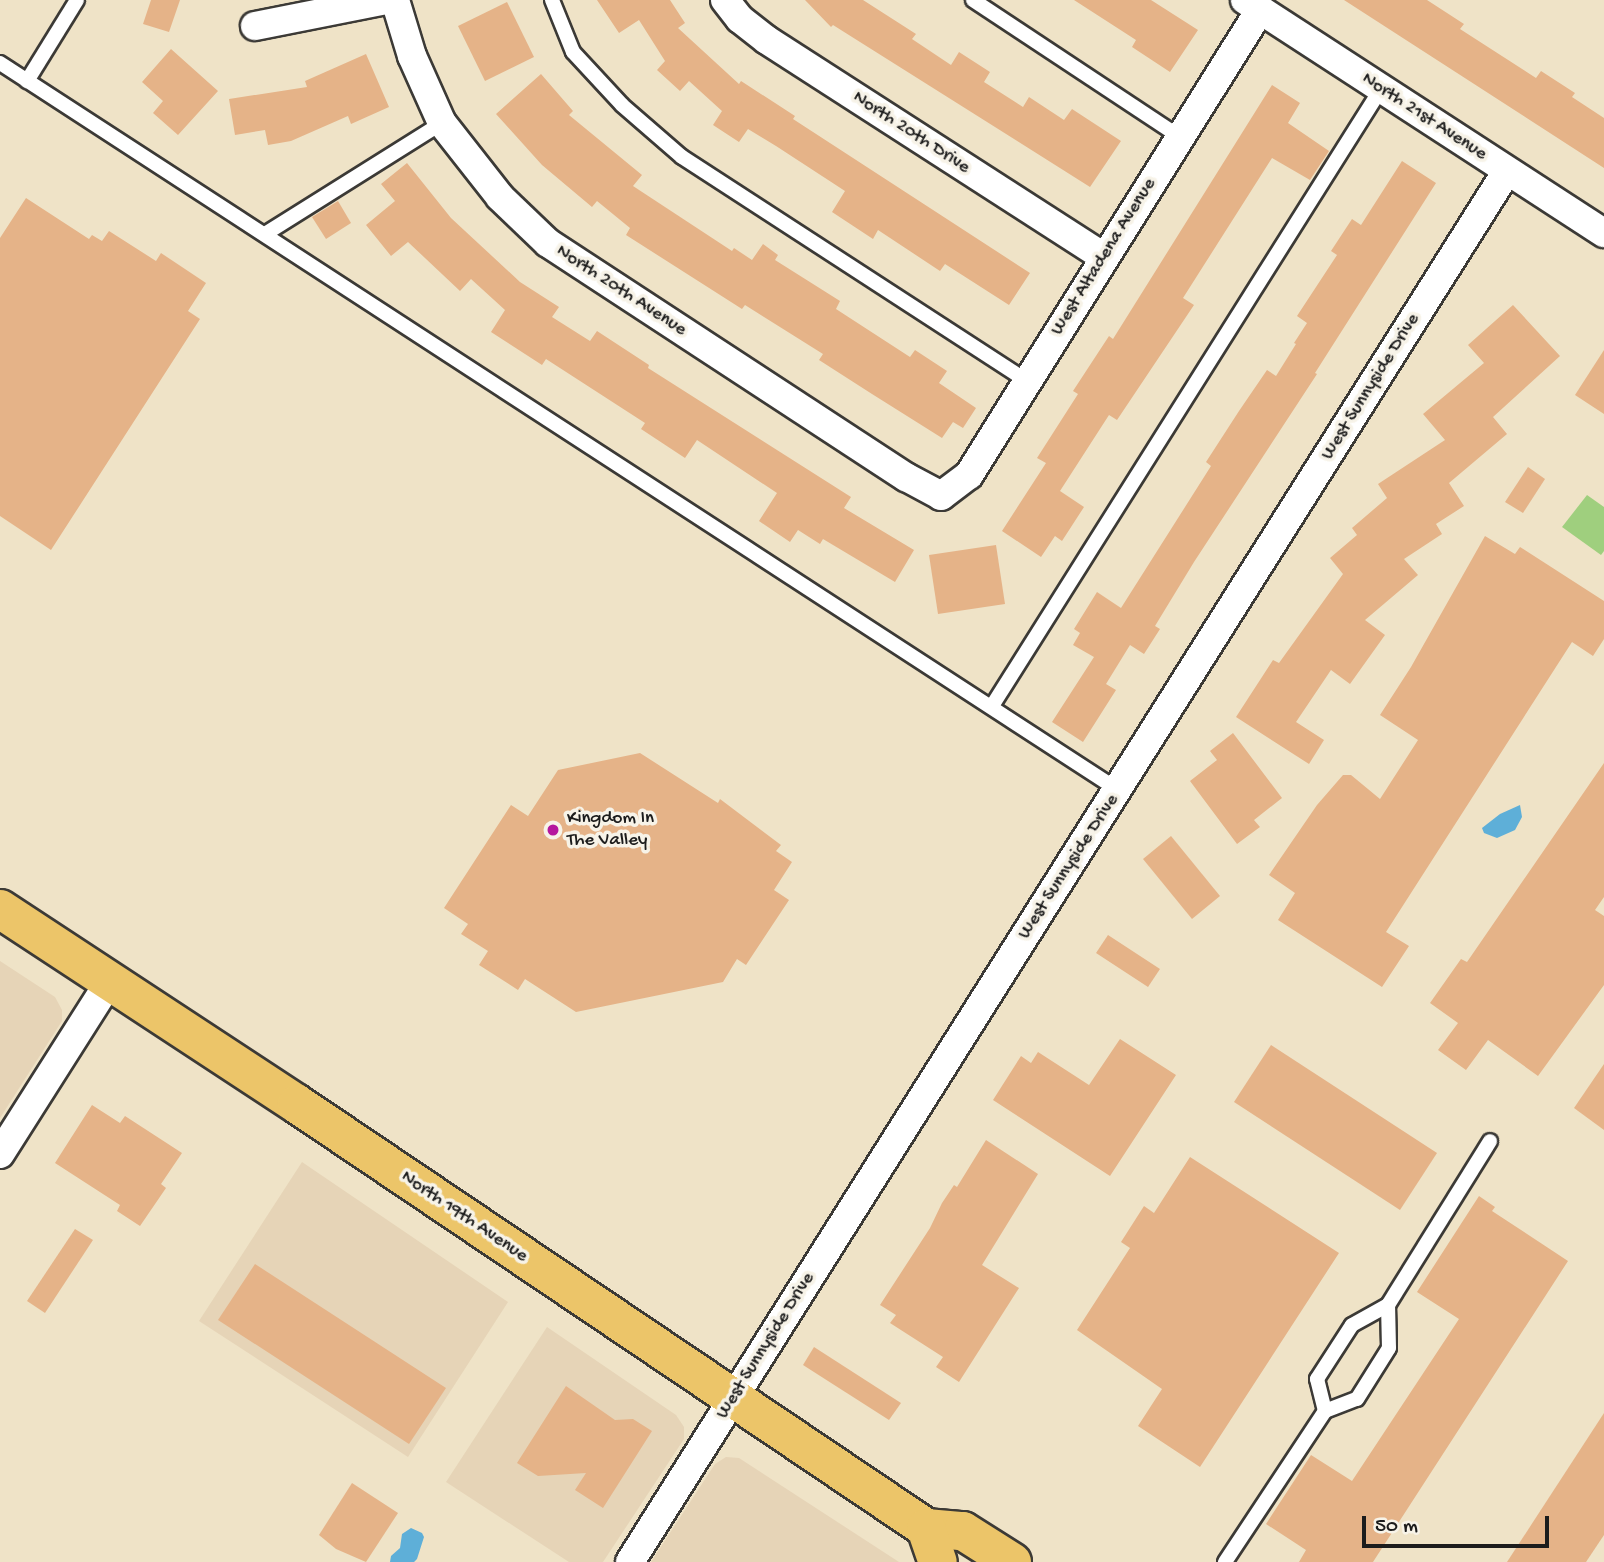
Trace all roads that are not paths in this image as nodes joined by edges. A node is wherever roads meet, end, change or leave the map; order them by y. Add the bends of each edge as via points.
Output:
1 (77, 0) edge
2 (386, 0) edge
3 (395, 0) edge
4 (552, 0) edge
5 (725, 0) edge
6 (973, 0) edge
7 (1253, 5) edge
8 (255, 26) dead end
9 (0, 63) edge
10 (27, 81) junction
11 (1381, 89) junction
12 (442, 123) junction
13 (1180, 136) junction
14 (1507, 171) junction
15 (265, 233) junction
16 (1604, 233) edge
17 (1104, 257) junction
18 (1027, 381) junction
19 (940, 496) joint
20 (992, 706) junction
21 (1118, 790) junction
22 (0, 909) edge
23 (110, 981) junction
24 (1490, 1141) dead end
25 (0, 1154) edge
26 (1388, 1305) junction
27 (732, 1399) junction
28 (1325, 1411) junction
29 (932, 1545) edge
30 (630, 1562) edge
31 (1012, 1562) edge
32 (1226, 1562) edge

1 - 10 lane
2 - 8 street
3 - 12 street, North 20th Avenue via 412,56
4 - 18 lane via 573,52 622,105 682,157
5 - 17 street, North 20th Drive via 767,40
6 - 13 lane
7 - 11 street, North 21st Avenue
7 - 13 street, West Altadena Avenue
9 - 10 lane
10 - 15 lane
11 - 14 street, North 21st Avenue
11 - 20 lane
12 - 15 lane
12 - 19 street, North 20th Avenue via 500,197 548,243
13 - 17 street, West Altadena Avenue
14 - 16 street, North 21st Avenue
14 - 21 street, West Sunnyside Drive
15 - 20 lane
17 - 18 street, West Altadena Avenue
18 - 19 street, West Altadena Avenue via 969,475
20 - 21 lane
21 - 27 street, West Sunnyside Drive
22 - 23 main road, North 19th Avenue
23 - 25 street
23 - 27 main road, North 19th Avenue
24 - 26 lane
26 - 28 lane via 1389,1348 1357,1399
26 - 28 lane via 1352,1325 1317,1379
27 - 29 main road, North 19th Avenue
27 - 30 street, West Sunnyside Drive
28 - 32 lane
29 - 31 main road, North 19th Avenue via 963,1531

